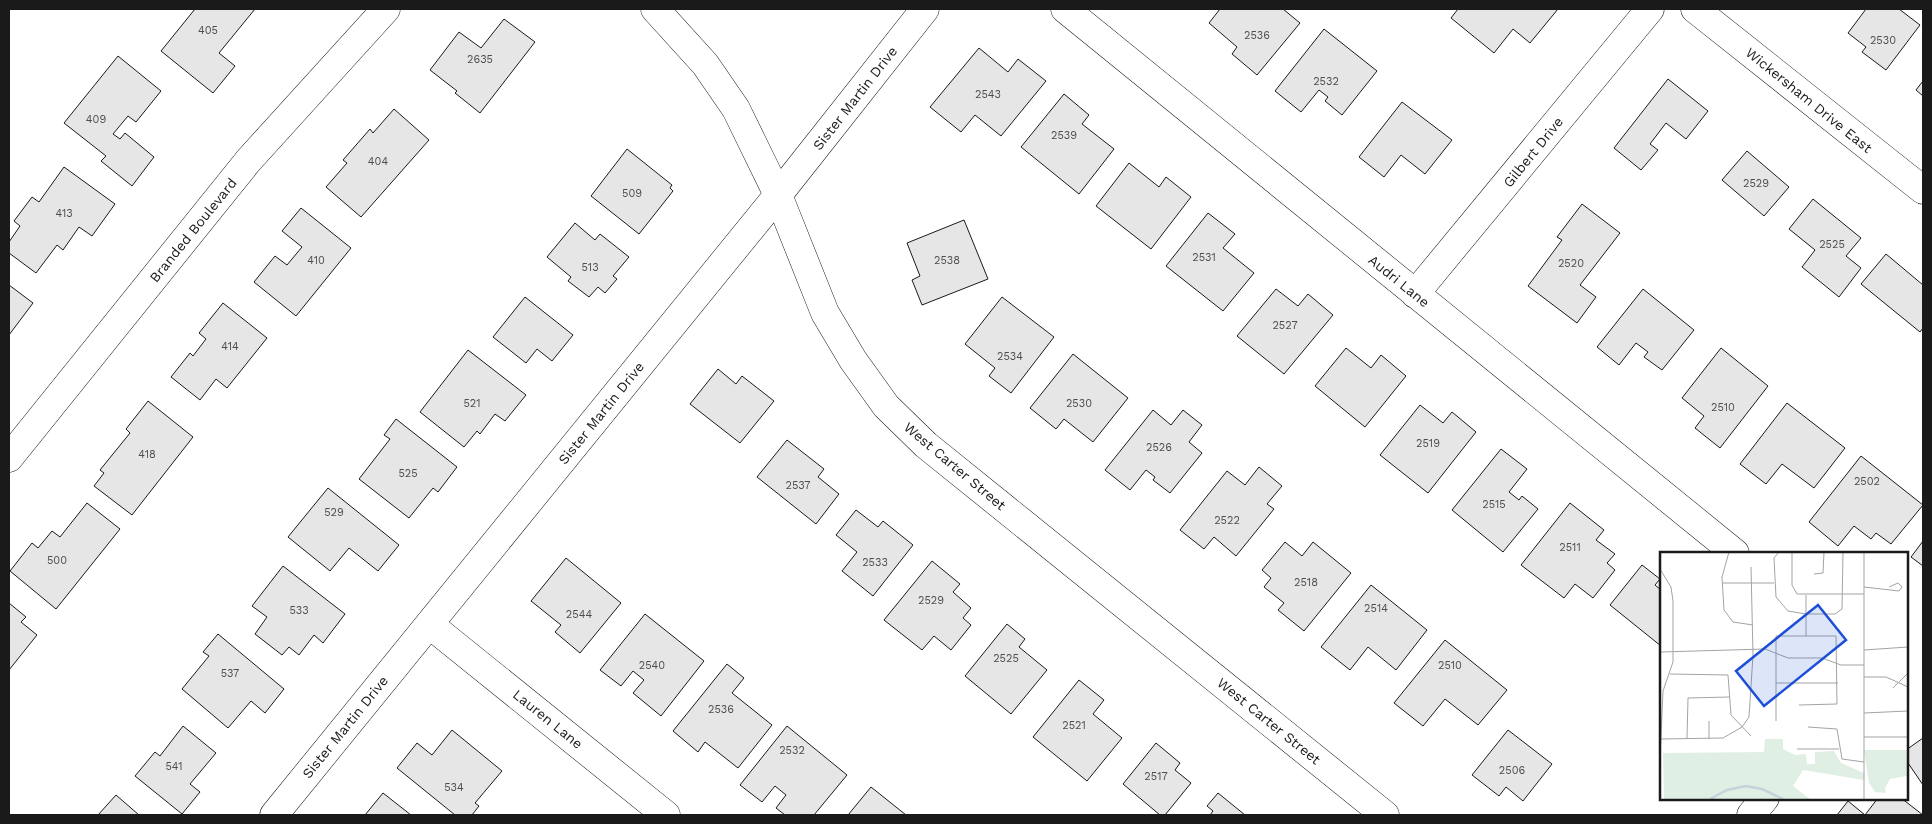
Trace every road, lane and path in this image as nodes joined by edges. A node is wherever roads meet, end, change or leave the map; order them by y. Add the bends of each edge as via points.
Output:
1 (386, 9) edge
2 (655, 9) edge
3 (925, 9) edge
4 (1064, 9) edge
5 (1650, 9) edge
6 (1695, 9) edge
7 (1923, 190) edge
8 (778, 195) junction
9 (1415, 294) junction
10 (9, 458) edge
11 (1734, 552) edge
12 (429, 624) junction
13 (1764, 799) edge
14 (274, 815) edge
15 (666, 815) edge
16 (1385, 815) edge
17 (1751, 815) edge

1 - 10 street, Branded Boulevard via 248,161
2 - 8 street, West Carter Street via 705,64 736,108
3 - 8 street, Sister Martin Drive
4 - 9 street, Audri Lane
5 - 9 street, Gilbert Drive
6 - 7 street, Wickersham Drive East
8 - 12 street, Sister Martin Drive
8 - 16 street, West Carter Street via 825,313 886,406 926,445
9 - 11 street, Audri Lane
12 - 14 street, Sister Martin Drive
12 - 15 street, Lauren Lane
13 - 17 street

